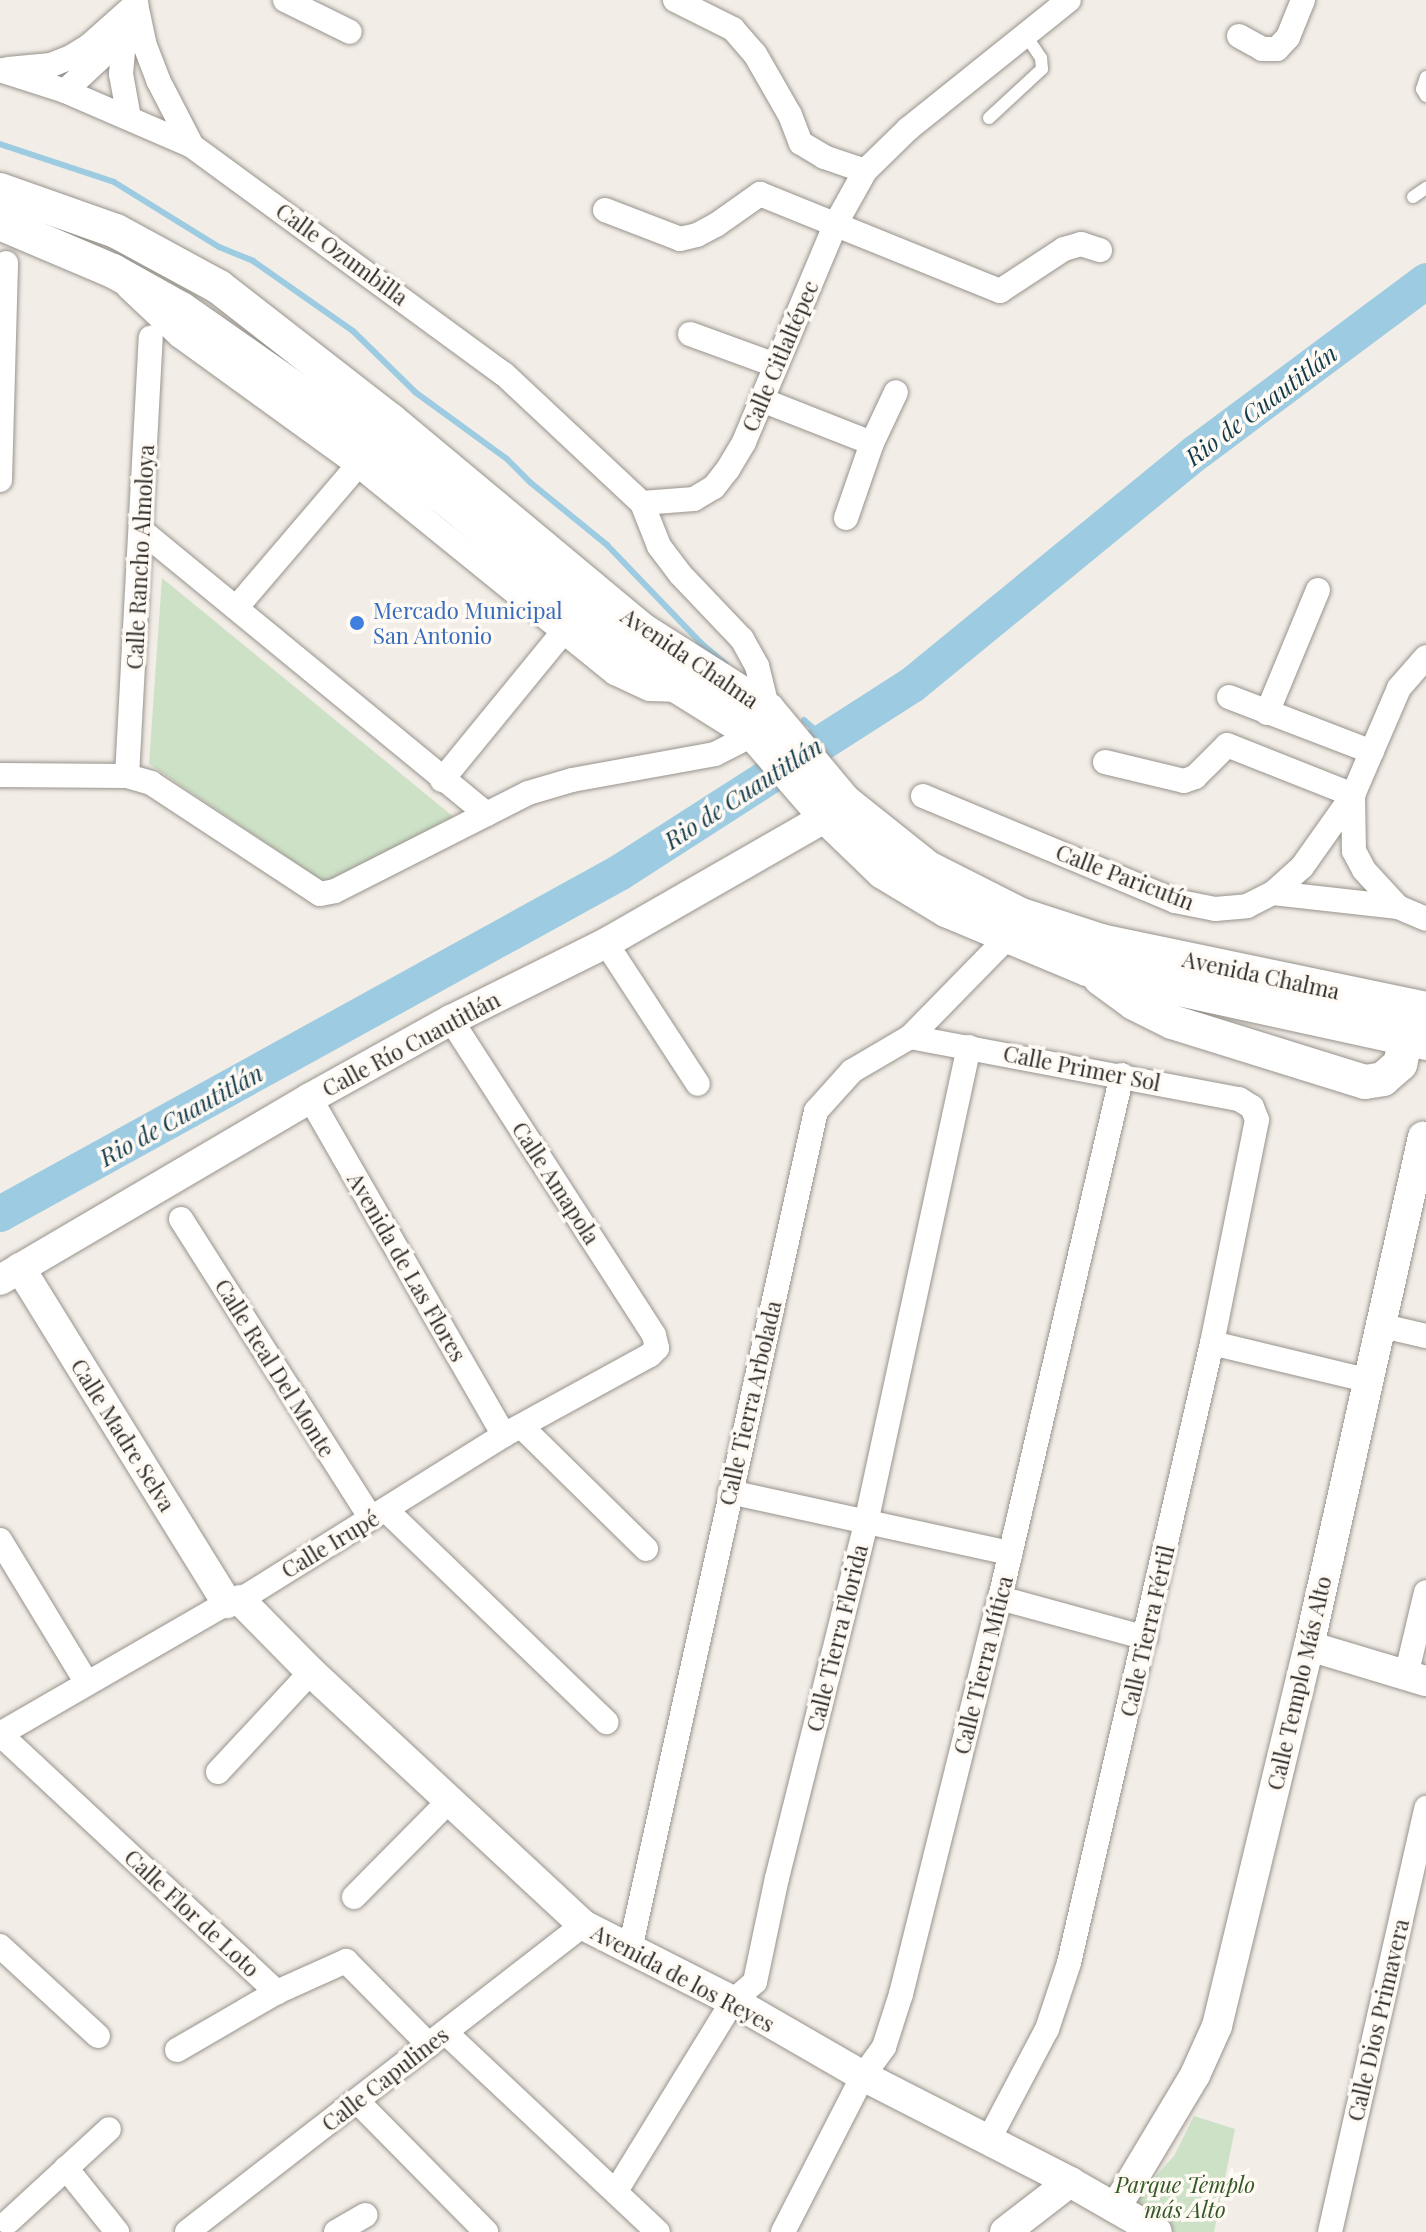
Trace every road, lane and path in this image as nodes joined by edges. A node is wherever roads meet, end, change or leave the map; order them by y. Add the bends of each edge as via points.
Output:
1 (285, 0) edge
2 (675, 0) edge
3 (1069, 0) edge
4 (1303, 0) edge
5 (136, 2) edge
6 (350, 32) dead end
7 (1024, 33) junction
8 (124, 36) junction
9 (1239, 36) dead end
10 (0, 70) edge
11 (1426, 77) edge
12 (65, 91) junction
13 (1426, 96) edge
14 (129, 118) junction
15 (989, 118) dead end
16 (192, 146) junction
17 (865, 171) junction
18 (1426, 188) edge
19 (0, 190) edge
20 (1413, 197) dead end
21 (605, 210) dead end
22 (0, 223) edge
23 (835, 225) junction
24 (1100, 250) dead end
25 (6, 263) dead end
26 (113, 271) junction
27 (690, 334) dead end
28 (151, 338) dead end
29 (775, 365) junction
30 (896, 392) dead end
31 (762, 400) junction
32 (872, 443) junction
33 (358, 465) junction
34 (0, 480) edge
35 (642, 503) junction
36 (846, 518) dead end
37 (142, 531) junction
38 (1318, 590) dead end
39 (236, 608) junction
40 (563, 632) junction
41 (1426, 657) edge
42 (686, 690) junction
43 (1229, 697) dead end
44 (1267, 713) junction
45 (779, 738) junction
46 (1372, 752) junction
47 (1105, 762) dead end
48 (0, 775) edge
49 (127, 776) junction
50 (442, 780) junction
51 (1353, 795) junction
52 (923, 796) dead end
53 (487, 814) junction
54 (826, 817) junction
55 (1273, 893) junction
56 (1398, 907) junction
57 (1426, 919) edge
58 (1007, 938) junction
59 (606, 943) junction
60 (1087, 969) junction
61 (451, 1020) junction
62 (1418, 1024) edge
63 (910, 1037) junction
64 (969, 1047) junction
65 (1122, 1075) junction
66 (698, 1084) dead end
67 (310, 1098) junction
68 (1252, 1107) joint
69 (1423, 1137) dead end
70 (181, 1219) dead end
71 (10, 1274) edge
72 (1383, 1326) junction
73 (1426, 1336) edge
74 (1212, 1343) junction
75 (657, 1348) joint
76 (1366, 1380) junction
77 (513, 1431) junction
78 (730, 1492) junction
79 (378, 1514) junction
80 (866, 1523) junction
81 (0, 1540) edge
82 (646, 1549) dead end
83 (1010, 1553) junction
84 (1426, 1592) edge
85 (1000, 1598) junction
86 (234, 1601) junction
87 (1146, 1638) junction
88 (1309, 1646) junction
89 (311, 1672) junction
90 (1416, 1678) edge
91 (87, 1683) junction
92 (606, 1722) dead end
93 (0, 1734) edge
94 (218, 1772) dead end
95 (450, 1800) junction
96 (1426, 1808) edge
97 (354, 1897) dead end
98 (583, 1925) junction
99 (0, 1946) edge
100 (630, 1949) junction
101 (277, 1992) junction
102 (733, 2001) junction
103 (98, 2036) dead end
104 (437, 2038) junction
105 (177, 2050) dead end
106 (863, 2076) junction
107 (357, 2101) junction
108 (109, 2129) dead end
109 (988, 2141) junction
110 (66, 2168) junction
111 (1070, 2182) junction
112 (616, 2191) junction
113 (1116, 2207) junction
114 (366, 2215) dead end
115 (8, 2222) dead end
116 (117, 2232) edge
117 (187, 2232) edge
118 (336, 2232) edge
119 (486, 2232) edge
120 (658, 2232) edge
121 (783, 2232) edge
122 (1005, 2232) edge
123 (1157, 2232) edge
124 (1330, 2232) edge

1 - 6 street
2 - 17 street via 733,29 755,54 801,143
3 - 7 street, Calle Citlaltépec
4 - 9 street via 1288,37 1277,49 1262,49
5 - 8 street
5 - 10 street via 71,57 51,65
5 - 16 street via 158,80
7 - 15 lane via 1041,58 1042,69
7 - 17 street, Calle Citlaltépec
8 - 12 street
8 - 14 street via 121,74
10 - 12 street, Calle Ozumbilla
11 - 13 lane
12 - 14 street, Calle Ozumbilla
14 - 16 street, Calle Ozumbilla
16 - 35 street, Calle Ozumbilla via 504,374
17 - 23 street, Calle Citlaltépec
18 - 20 lane
19 - 45 main road, Avenida Chalma via 116,231 219,287
21 - 23 street via 680,239 716,225 760,194
22 - 26 main road, Avenida Chalma
23 - 24 street via 1000,291 1064,249 1081,244
23 - 29 street, Calle Citlaltépec
25 - 34 street
26 - 33 street via 180,336
26 - 42 main road, Avenida Chalma via 181,309 450,502 653,671
27 - 29 street
28 - 37 street, Calle Rancho Almoloya
29 - 31 street, Calle Citlaltépec
30 - 32 street
31 - 32 street
31 - 35 street, Calle Citlaltépec via 744,442 714,487 694,499
32 - 36 street
33 - 39 street
33 - 40 street
35 - 45 street via 659,546 742,639 757,666
37 - 39 street
37 - 49 street, Calle Rancho Almoloya
38 - 44 street
39 - 50 street
40 - 42 street via 636,685
40 - 50 street
41 - 46 street via 1399,688
42 - 45 main road, Avenida Chalma
43 - 44 street
44 - 46 street
45 - 53 street via 572,780 528,793
45 - 54 main road, Avenida Chalma
45 - 62 main road, Avenida Chalma via 844,801 928,868 1021,915
46 - 51 street
47 - 51 street via 1184,781 1227,745
48 - 49 street
49 - 53 street via 167,792 320,894
50 - 53 street
51 - 55 street via 1302,867
51 - 56 street via 1354,851
52 - 55 street, Calle Paricutín via 1175,901 1215,909 1247,906
54 - 58 main road, Avenida Chalma via 883,872
54 - 59 street, Calle Río Cuautitlán
55 - 56 street, Calle Paricutín
56 - 57 street, Calle Paricutín
58 - 60 main road, Avenida Chalma
58 - 63 street, Calle Tierra Arbolada
59 - 61 street, Calle Río Cuautitlán
59 - 66 street
60 - 62 main road, Avenida Chalma
60 - 62 main road via 1172,1022 1365,1082 1383,1079 1400,1064
61 - 67 street, Calle Río Cuautitlán
61 - 75 street, Calle Amapola via 654,1335
63 - 64 street, Calle Primer Sol
63 - 78 street, Calle Tierra Arbolada via 852,1071 816,1111
64 - 65 street, Calle Primer Sol
64 - 80 street, Calle Tierra Florida
65 - 68 street, Calle Primer Sol via 1239,1099
65 - 83 street, Calle Tierra Mítica
67 - 71 street, Calle Río Cuautitlán
67 - 77 street, Avenida de Las Flores
68 - 74 street, Calle Tierra Fértil via 1257,1120
69 - 72 street, Calle Templo Más Alto
70 - 79 street, Calle Real Del Monte
71 - 86 street, Calle Madre Selva
72 - 73 street
72 - 76 street, Calle Templo Más Alto
74 - 76 street
74 - 87 street, Calle Tierra Fértil
75 - 77 street, Calle Irupé
76 - 88 street, Calle Templo Más Alto
77 - 79 street, Calle Irupé
77 - 82 street, Avenida de Las Flores
78 - 80 street
78 - 100 street, Calle Tierra Arbolada
79 - 86 street, Calle Irupé
79 - 92 street, Calle Real Del Monte
80 - 83 street
80 - 102 street, Calle Tierra Florida via 755,1982
81 - 91 street
83 - 85 street, Calle Tierra Mítica
84 - 90 street
85 - 87 street
85 - 106 street, Calle Tierra Mítica via 901,1994 884,2047
86 - 89 street, Avenida de los Reyes
86 - 91 street, Calle Irupé
87 - 109 street, Calle Tierra Fértil via 1069,1963 1047,2029
88 - 90 street
88 - 113 street, Calle Templo Más Alto via 1217,2026 1195,2075
89 - 94 street
89 - 95 street, Avenida de los Reyes
91 - 93 street, Calle Irupé
93 - 101 street, Calle Flor de Loto
95 - 97 street
95 - 98 street, Avenida de los Reyes
96 - 124 street, Calle Dios Primavera
98 - 100 street, Avenida de los Reyes
98 - 104 street, Calle Capulines
99 - 103 street
100 - 102 street, Avenida de los Reyes
101 - 104 street, Calle Flor de Loto via 346,1961
101 - 105 street
102 - 106 street, Avenida de los Reyes
102 - 112 street, Calle Tierra Florida
104 - 107 street, Calle Capulines
104 - 112 street
106 - 109 street, Avenida de los Reyes
106 - 121 street, Calle Tierra Mítica
107 - 117 street, Calle Capulines
107 - 119 street
108 - 110 street
109 - 111 street, Avenida de los Reyes
110 - 115 street
110 - 116 street
111 - 113 street, Avenida de los Reyes
111 - 122 street
112 - 120 street
113 - 123 street, Avenida de los Reyes
114 - 118 street

